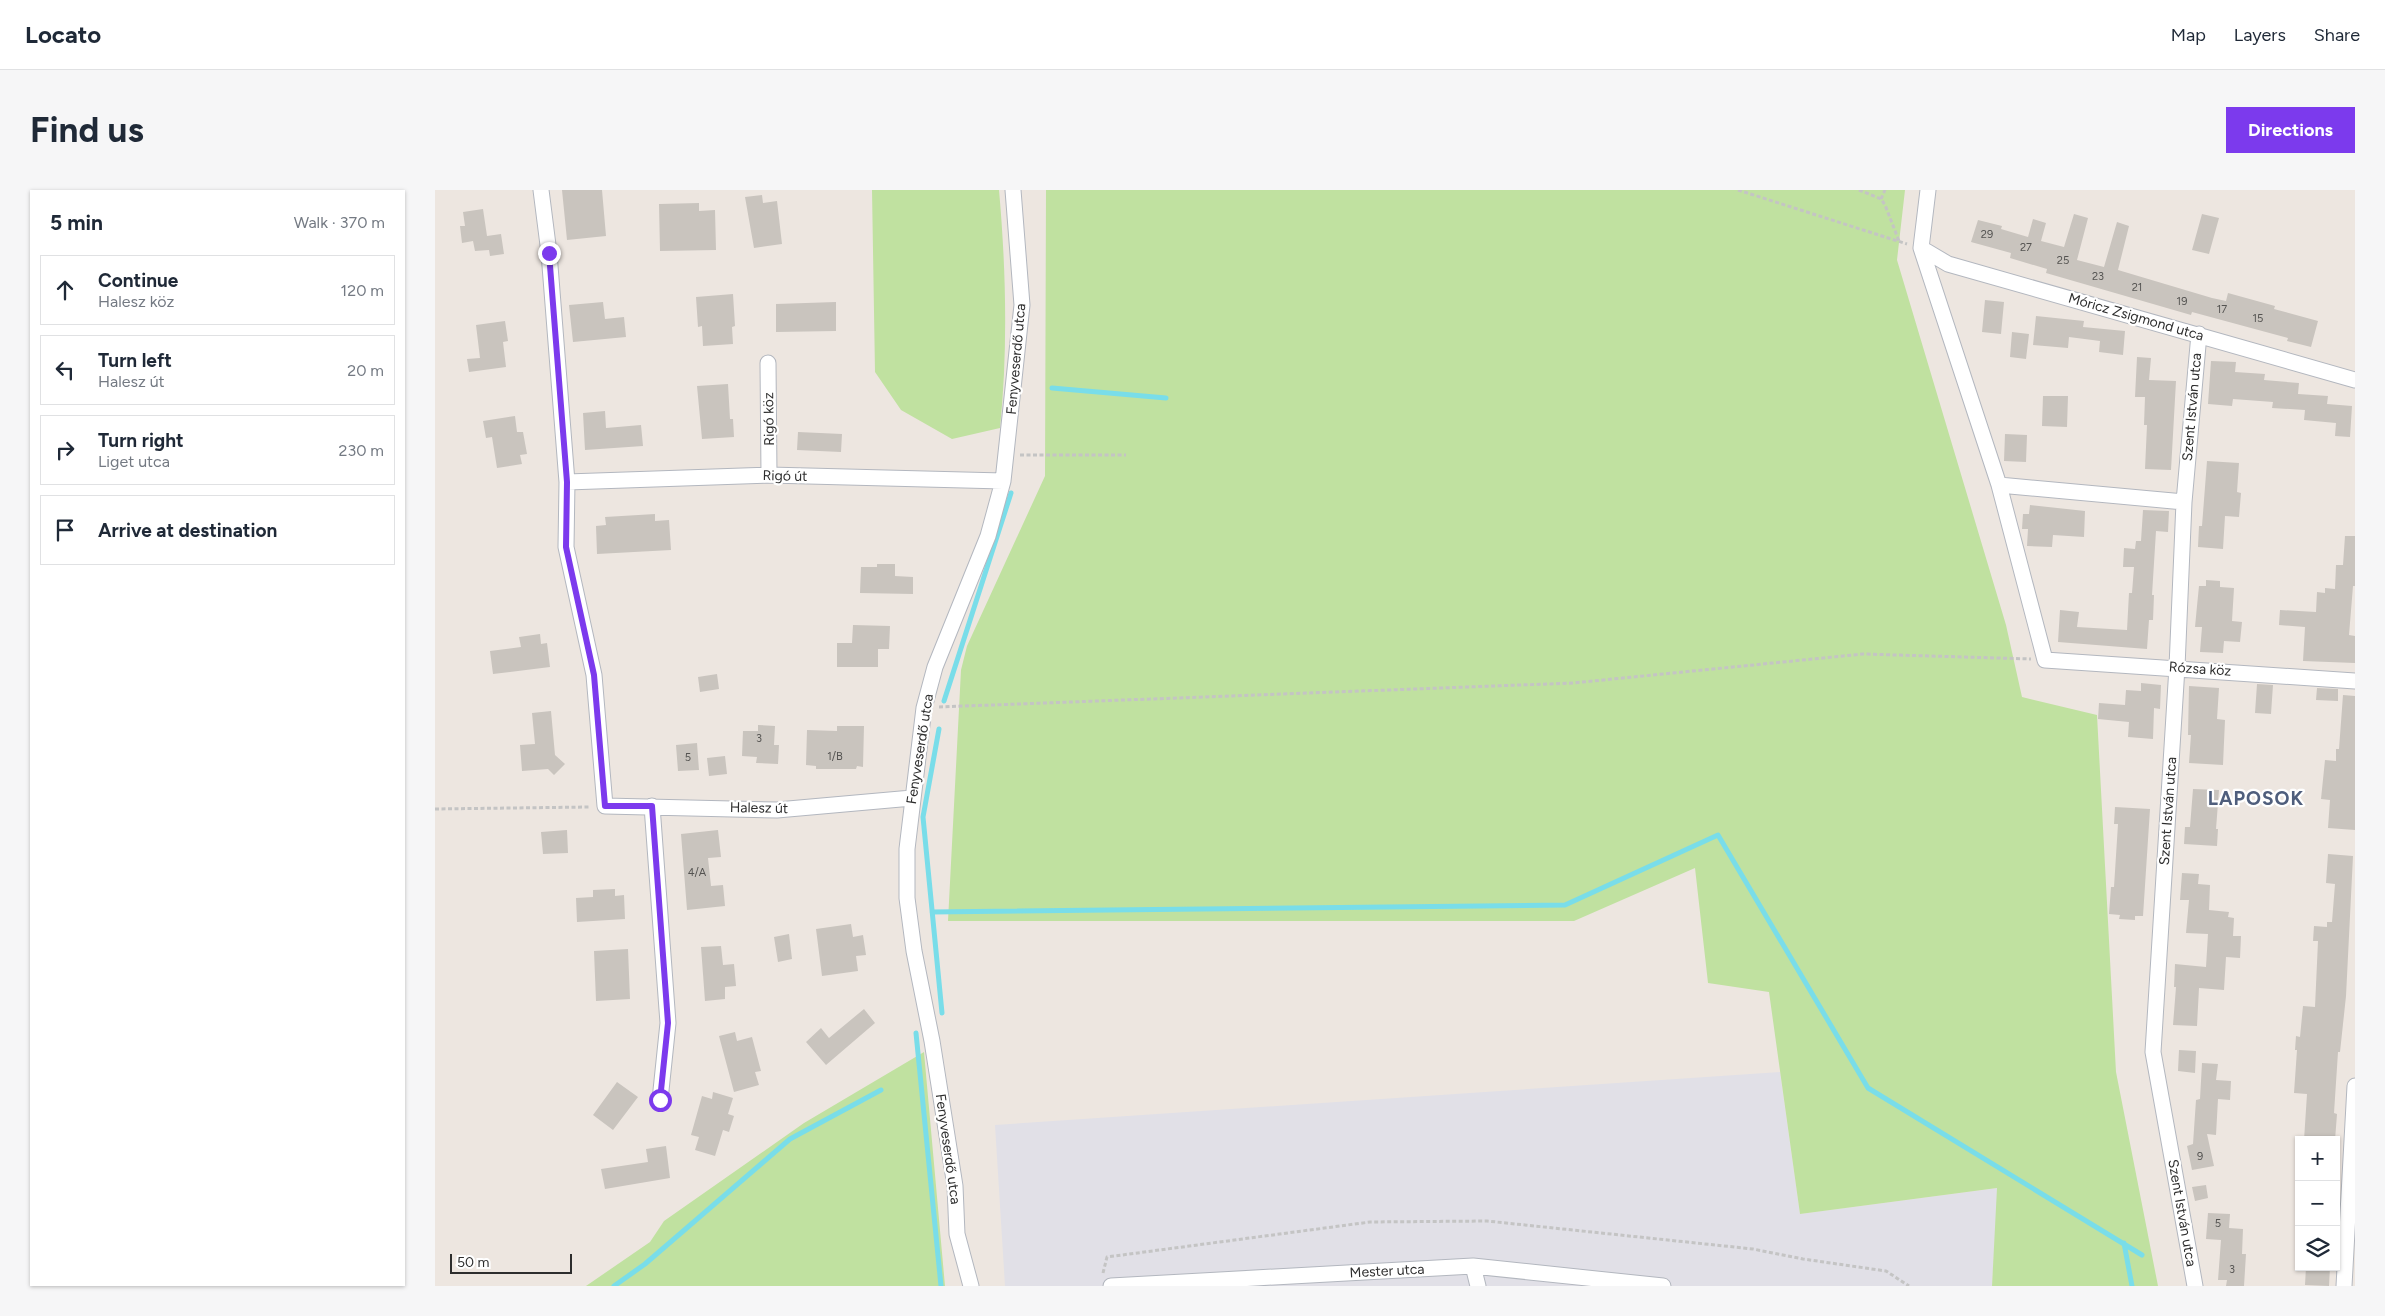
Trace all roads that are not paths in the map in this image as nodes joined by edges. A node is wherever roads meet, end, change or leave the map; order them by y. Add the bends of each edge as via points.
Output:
1 (541, 190) edge
2 (1013, 190) edge
3 (1928, 190) edge
4 (1921, 248) junction
5 (2199, 334) junction
6 (768, 363) dead end
7 (2355, 380) edge
8 (769, 475) junction
9 (1003, 481) junction
10 (567, 482) junction
11 (1999, 485) junction
12 (2184, 502) junction
13 (2177, 667) junction
14 (2355, 680) edge
15 (912, 798) junction
16 (652, 806) junction
17 (2355, 1086) edge
18 (660, 1100) dead end
19 (1473, 1266) junction
20 (1107, 1281) edge
21 (971, 1286) edge
22 (1478, 1286) edge
23 (1663, 1286) edge
24 (2195, 1286) edge
25 (2344, 1286) edge

1 - 10 street
2 - 9 street, Fenyveserdő utca via 1022,305
3 - 4 street
4 - 5 street, Móricz Zsigmond utca via 1948,264
4 - 11 street
5 - 7 street, Móricz Zsigmond utca
5 - 12 street, Szent István utca
6 - 8 street, Rigó köz
8 - 9 street, Rigó út
8 - 10 street, Rigó út
9 - 15 street, Fenyveserdő utca via 988,536 935,667 924,708
10 - 16 street, Halesz út via 566,547 594,675 605,806
11 - 12 street
11 - 13 street, Rózsa köz via 2045,660
12 - 13 street, Szent István utca
13 - 14 street, Rózsa köz
13 - 24 street, Szent István utca via 2153,1052
15 - 16 street, Halesz út via 777,810
15 - 21 street, Fenyveserdő utca via 907,898 955,1186 957,1234
16 - 18 street via 668,1023
17 - 25 street
19 - 20 street, Mester utca
19 - 22 street
19 - 23 street, Mester utca

